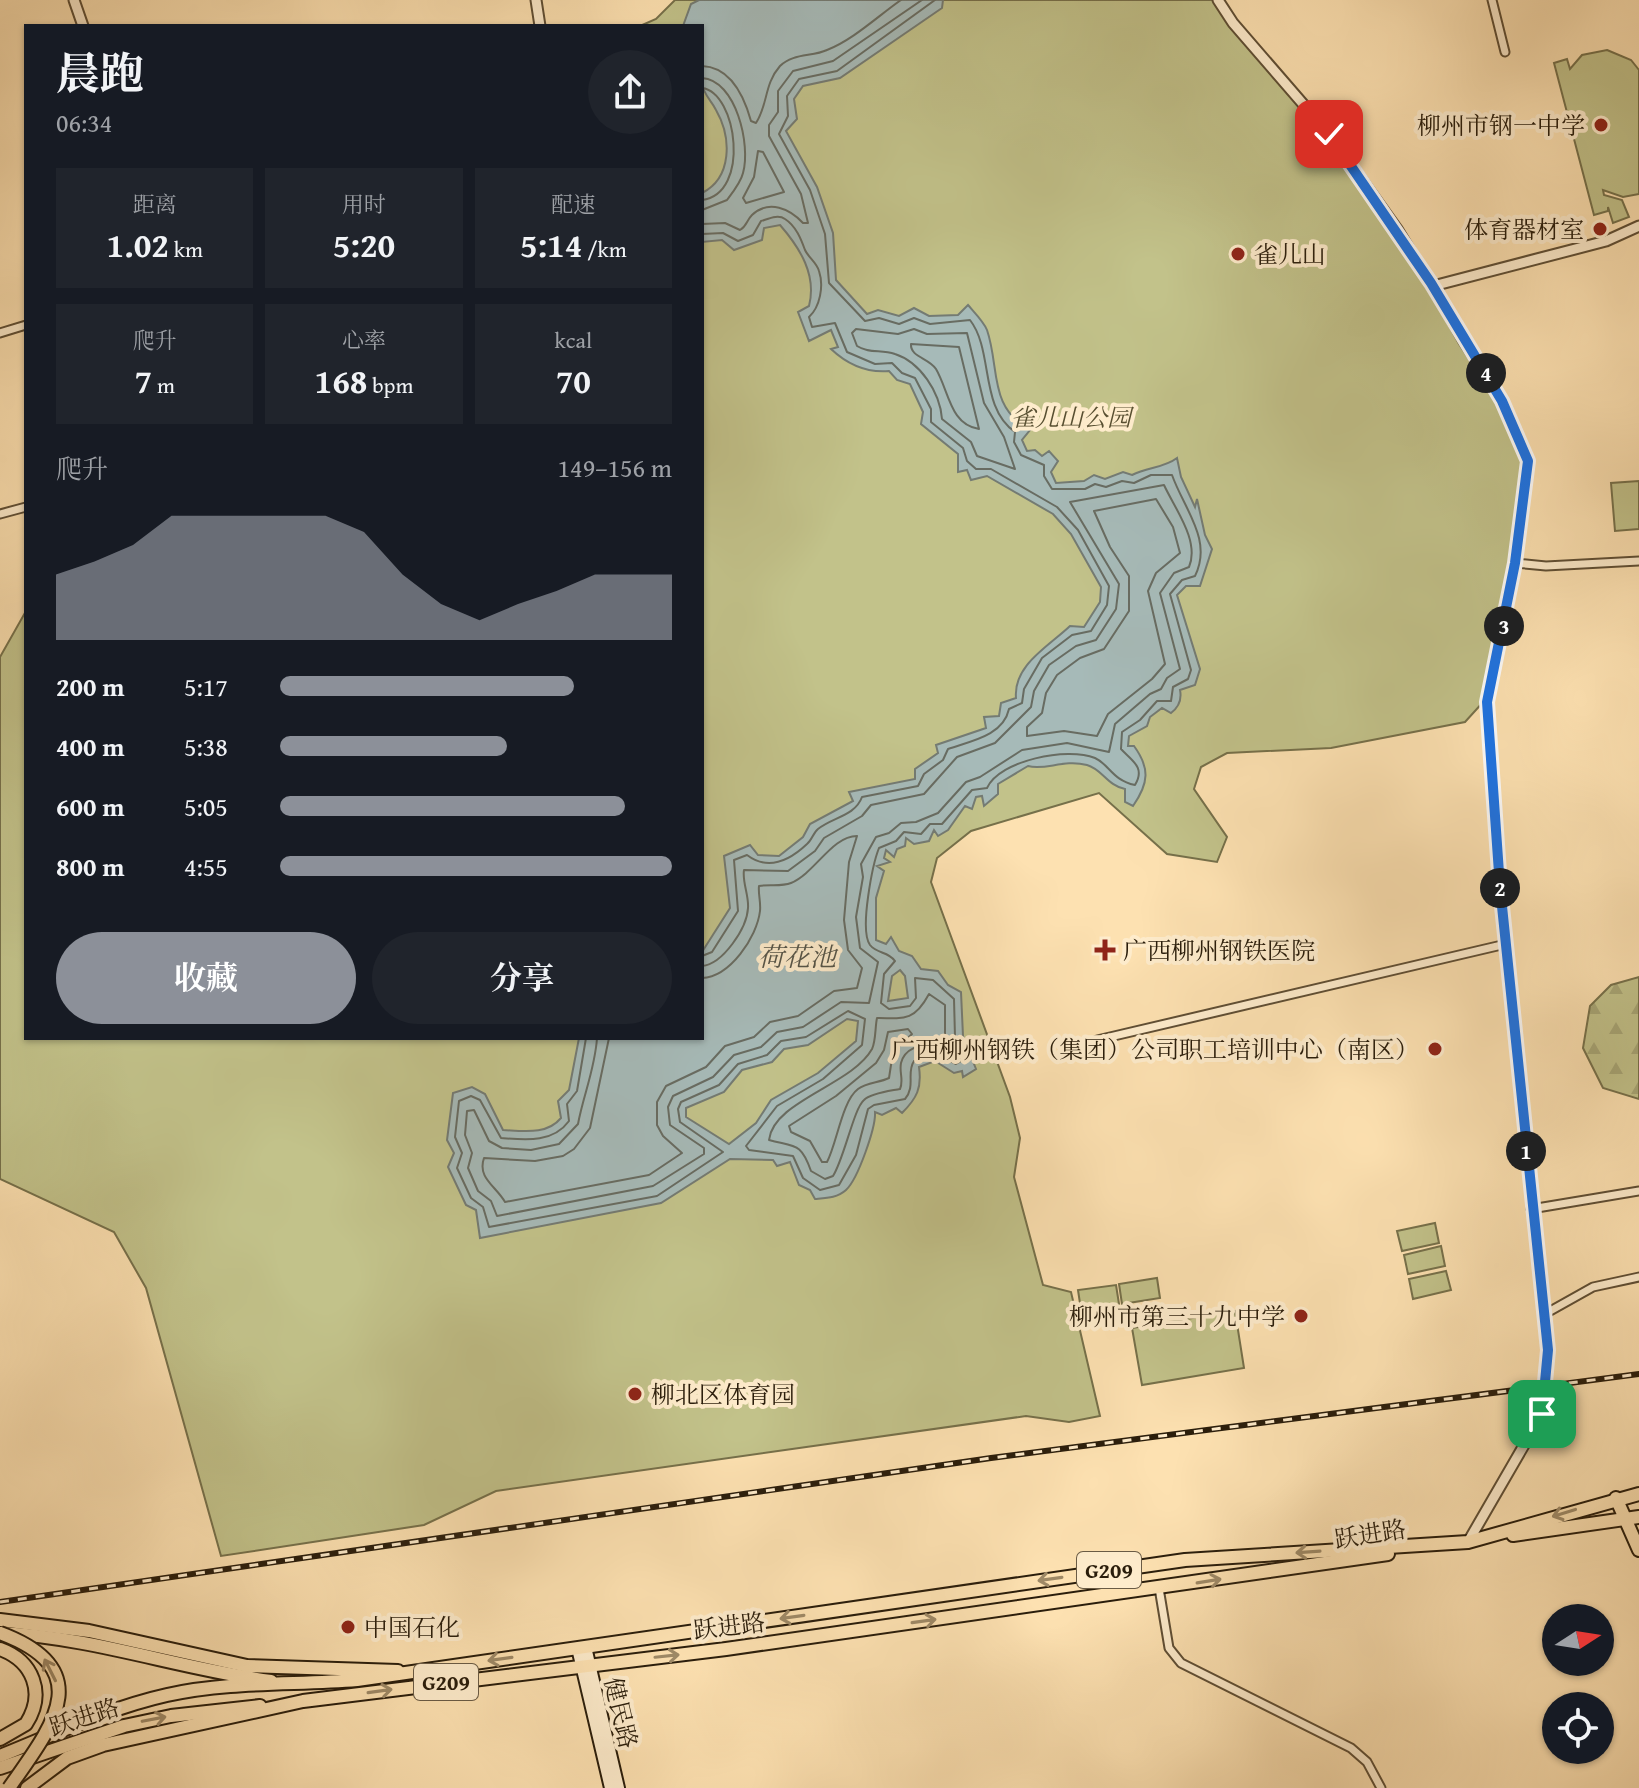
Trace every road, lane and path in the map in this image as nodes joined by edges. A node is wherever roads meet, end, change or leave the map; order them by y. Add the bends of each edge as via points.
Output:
1 (74, 0) edge
2 (536, 0) edge
3 (1218, 0) edge
4 (1492, 0) edge
5 (82, 24) edge
6 (540, 24) edge
7 (1505, 52) dead end
8 (1639, 226) edge
9 (1433, 286) junction
10 (24, 326) edge
11 (0, 333) edge
12 (24, 508) edge
13 (0, 514) edge
14 (1639, 561) edge
15 (1515, 563) junction
16 (1506, 944) junction
17 (1097, 1040) dead end
18 (1639, 1191) edge
19 (1531, 1209) junction
20 (1639, 1277) edge
21 (1543, 1315) junction
22 (1639, 1494) edge
23 (1616, 1498) junction
24 (1632, 1518) edge
25 (1468, 1542) junction
26 (1639, 1550) edge
27 (1159, 1588) junction
28 (0, 1620) edge
29 (0, 1633) edge
30 (582, 1648) junction
31 (0, 1649) edge
32 (584, 1664) junction
33 (295, 1679) junction
34 (303, 1701) junction
35 (0, 1739) edge
36 (0, 1756) edge
37 (0, 1768) edge
38 (9, 1788) edge
39 (27, 1788) edge
40 (610, 1788) edge
41 (619, 1788) edge
42 (1381, 1788) edge

1 - 5 street
2 - 6 street
3 - 9 street via 1329,134
4 - 7 street
8 - 9 street via 1606,241
9 - 15 street via 1502,401 1528,461
10 - 11 street
12 - 13 street
14 - 15 street
15 - 16 street via 1487,702
16 - 17 street
16 - 19 street
18 - 19 street
19 - 21 street
20 - 21 street via 1593,1287
21 - 25 street via 1548,1350 1542,1414
22 - 23 main road, 跃进路 / G209
23 - 24 main road
23 -> 25 main road, 跃进路 / G209
24 - 25 main road, 跃进路 / G209
24 - 26 main road
27 -> 25 main road, 跃进路 / G209
25 -> 30 main road, 跃进路 / G209 via 1185,1560
32 -> 27 main road, 跃进路 / G209
27 - 42 street via 1169,1648 1181,1663 1351,1748 1367,1762
28 - 33 main road via 79,1629
29 - 33 main road, 跃进路 via 95,1644 215,1672
38 -> 29 main road, bridge via 49,1732 59,1702 44,1658 29,1644
30 - 32 main road, 健民路
30 -> 33 main road, 跃进路 / G209 via 357,1680
31 - 35 main road via 27,1666 36,1694 26,1724
34 -> 32 main road, 跃进路 / G209
32 - 40 main road, 健民路
32 - 41 main road, 健民路
33 - 36 main road, G209 via 167,1695
37 -> 34 main road, 跃进路 via 144,1721
34 - 39 main road, G209 via 137,1736 67,1758

